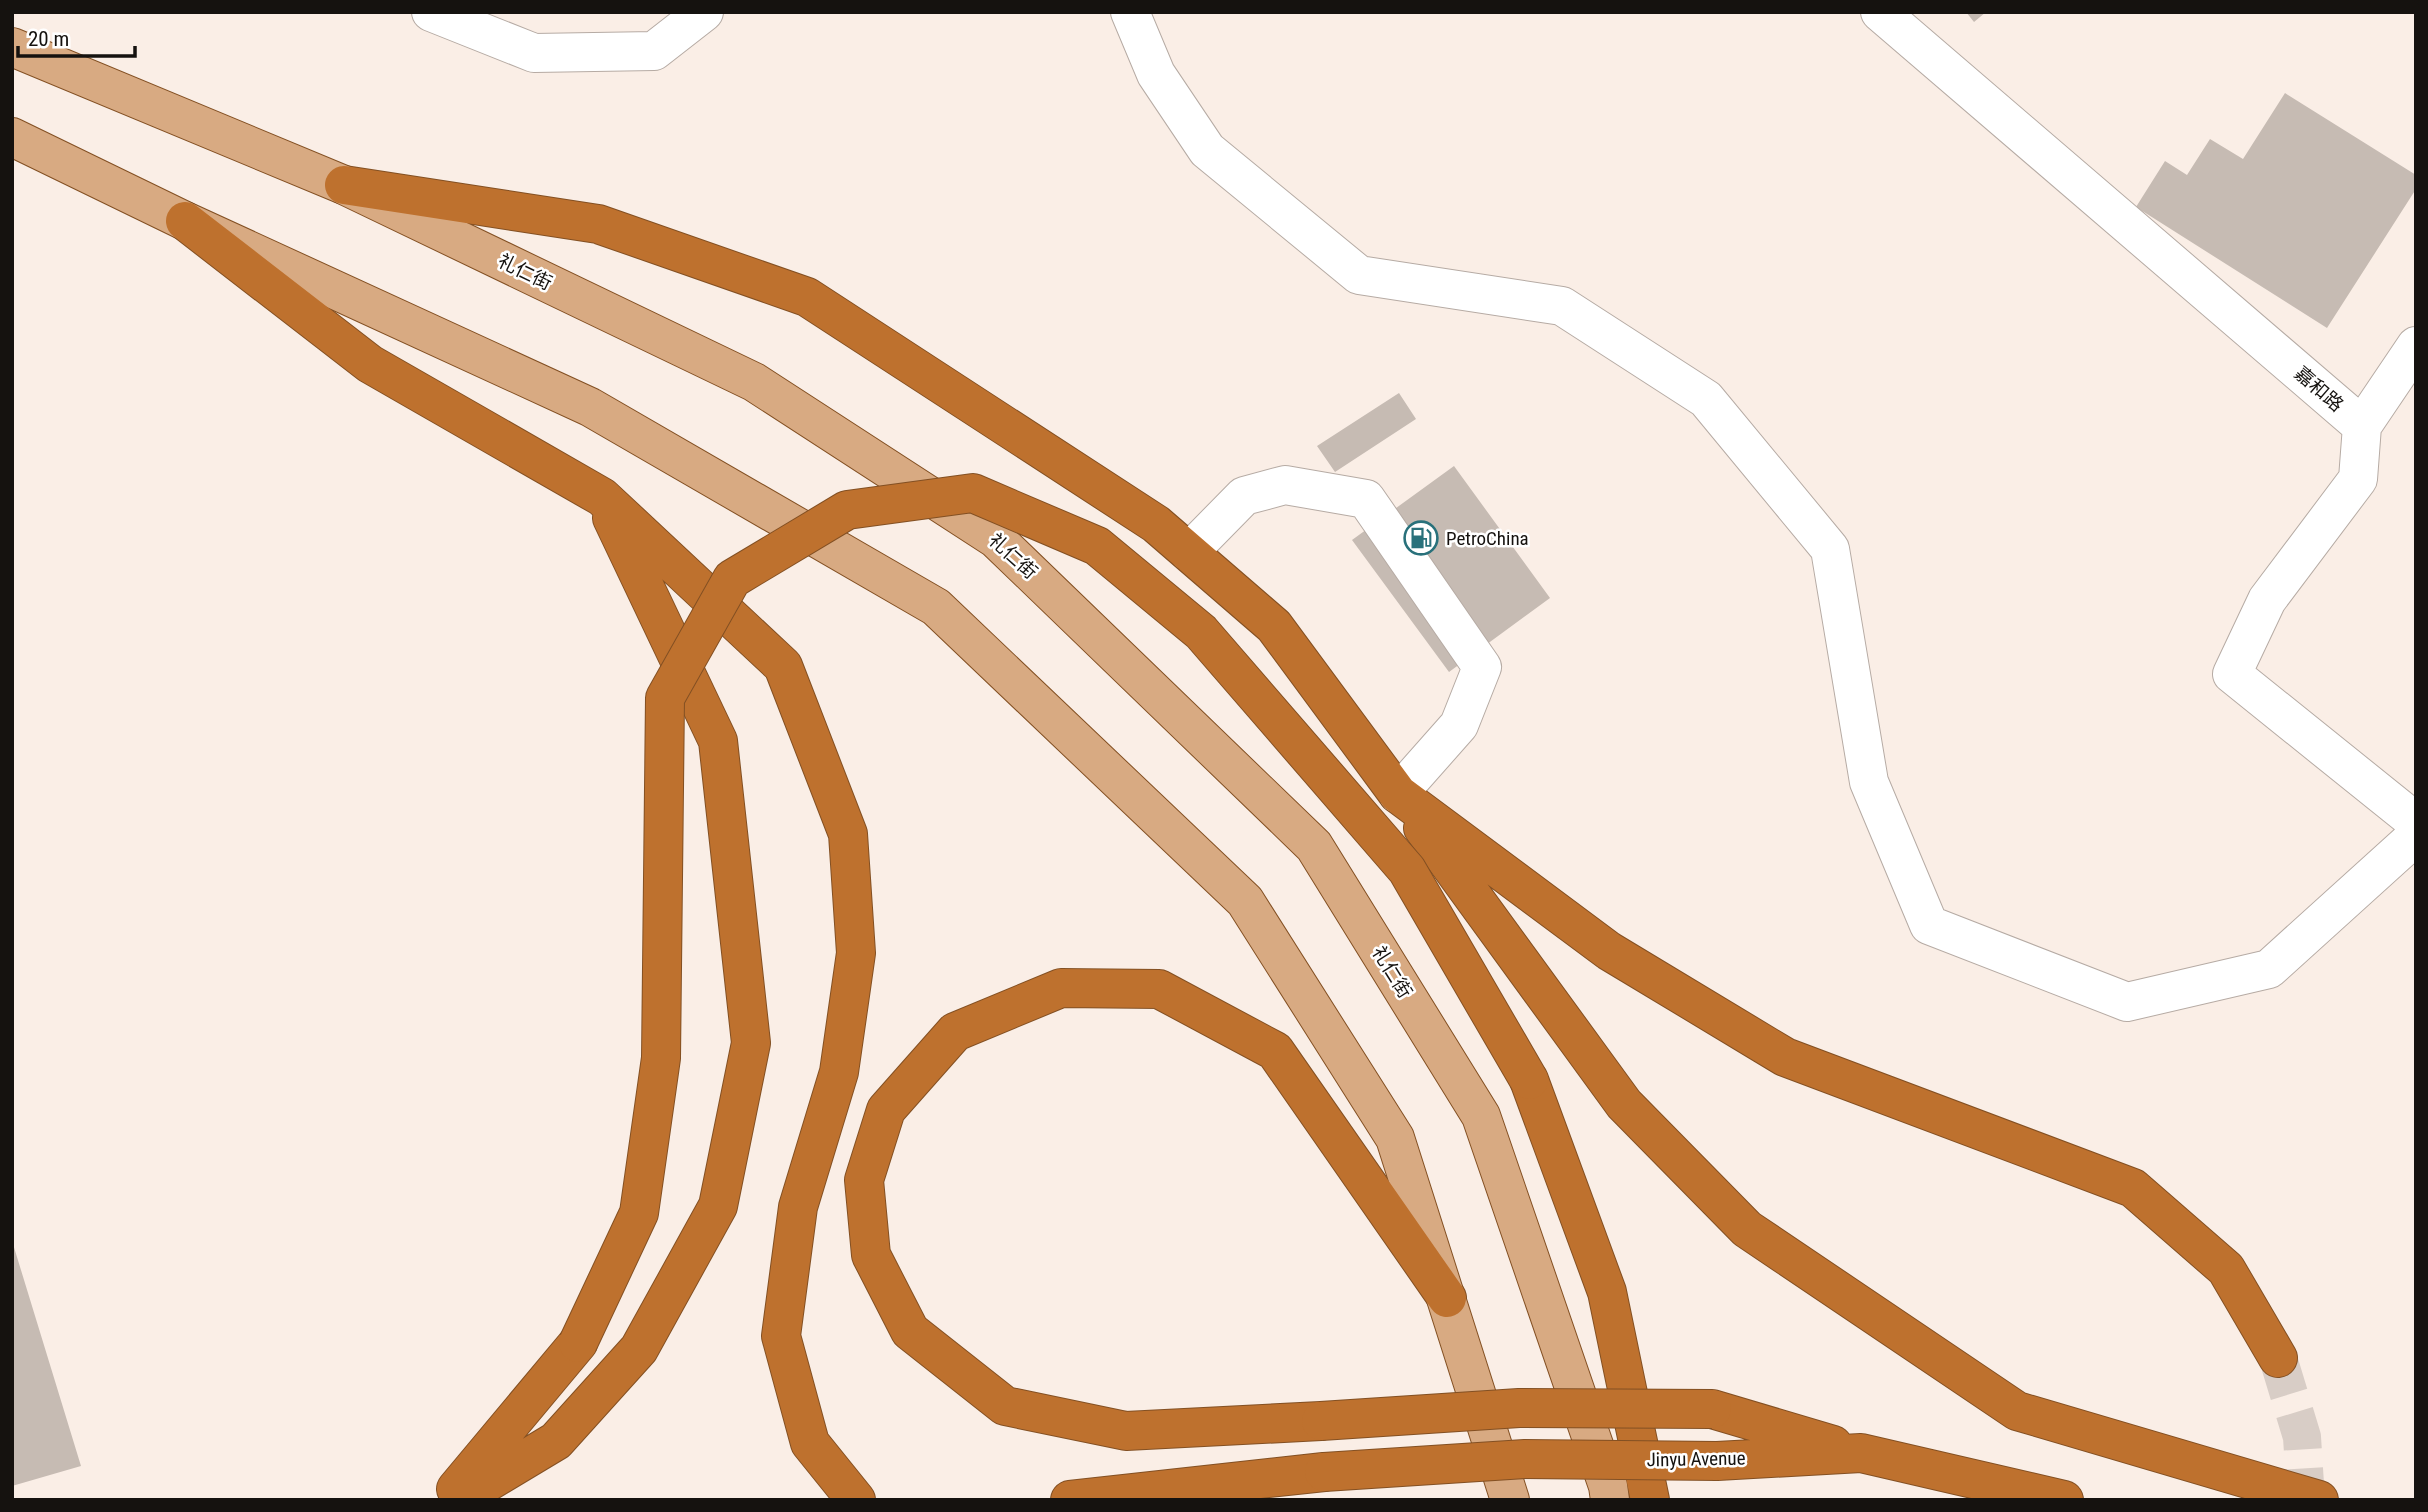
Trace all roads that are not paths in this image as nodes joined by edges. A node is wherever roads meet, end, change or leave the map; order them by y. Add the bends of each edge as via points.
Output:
1 (431, 12) edge
2 (704, 12) edge
3 (1130, 12) edge
4 (1880, 12) edge
5 (12, 47) edge
6 (12, 137) edge
7 (344, 185) junction
8 (185, 221) junction
9 (2416, 346) edge
10 (2362, 426) junction
11 (602, 497) junction
12 (1189, 552) junction
13 (1398, 794) junction
14 (2416, 822) edge
15 (2416, 836) edge
16 (1447, 1298) junction
17 (2278, 1358) tunnel mouth
18 (1861, 1453) junction
19 (1609, 1493) edge
20 (1510, 1499) edge
21 (447, 1500) edge
22 (458, 1500) edge
23 (856, 1500) edge
24 (1070, 1500) edge
25 (1650, 1500) edge
26 (2064, 1500) edge
27 (2319, 1500) edge

1 - 2 street via 534,52 547,52 654,51
3 - 15 street via 1156,74 1207,150 1359,275 1562,306 1706,399 1830,549 1869,782 1929,925 2127,1002 2269,970
4 - 10 street, 嘉和路
5 - 7 main road, 礼仁街
6 - 8 main road
7 - 12 highway via 598,224 807,296 1156,524
7 - 19 main road, 礼仁街 via 754,382 996,538 1314,846 1481,1116
8 - 11 highway via 370,364
8 - 16 main road via 590,407 936,607 1245,901 1395,1138
9 - 10 street
10 - 14 street, 嘉和路 via 2358,479 2267,600 2232,674
11 - 22 highway via 718,741 751,1043 718,1206 639,1349 556,1440
11 - 23 highway via 783,666 848,834 856,953 839,1072 798,1207 781,1336 810,1443
12 - 13 highway via 1274,626
12 - 13 street via 1244,496 1284,485 1366,499 1482,667 1459,725
13 - 17 highway via 1609,951 1785,1058 2133,1188 2226,1269
13 - 27 highway via 1624,1104 1747,1229 2017,1411
16 - 18 highway, bridge via 1275,1051 1159,989 1061,988 955,1032 886,1110 864,1180 871,1255 911,1331 1005,1406 1126,1432 1519,1408 1712,1409
16 - 20 main road
18 - 24 highway, Jinyu Avenue, bridge via 1717,1461 1525,1459 1324,1472
18 - 26 highway, Jinyu Avenue
21 - 25 highway, bridge via 578,1343 639,1213 661,1058 665,698 733,579 847,510 973,493 1097,546 1201,632 1407,870 1529,1080 1607,1292

